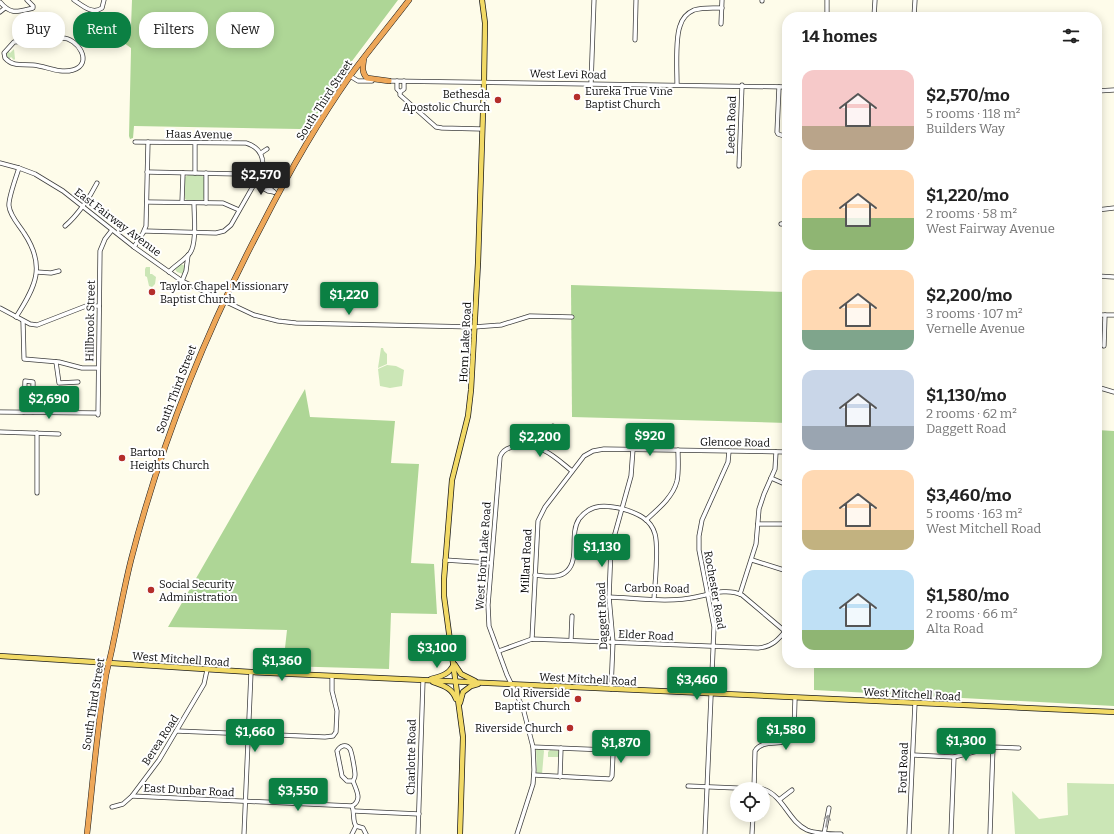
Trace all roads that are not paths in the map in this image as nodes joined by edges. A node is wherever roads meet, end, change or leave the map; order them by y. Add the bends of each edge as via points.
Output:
1 (27, 0) edge
2 (74, 0) edge
3 (104, 0) edge
4 (409, 0) edge
5 (482, 0) edge
6 (594, 0) edge
7 (636, 0) edge
8 (722, 0) edge
9 (827, 0) edge
10 (875, 0) edge
11 (915, 0) edge
12 (0, 2) edge
13 (3, 7) edge
14 (722, 8) junction
15 (0, 12) edge
16 (827, 12) edge
17 (874, 12) edge
18 (914, 12) edge
19 (721, 24) dead end
20 (635, 40) dead end
21 (0, 50) edge
22 (0, 55) edge
23 (4, 55) junction
24 (364, 58) junction
25 (350, 76) junction
26 (389, 81) junction
27 (397, 81) junction
28 (404, 81) junction
29 (484, 82) junction
30 (591, 84) junction
31 (677, 84) junction
32 (742, 85) junction
33 (779, 87) joint
34 (1102, 90) edge
35 (1114, 90) edge
36 (400, 92) junction
37 (482, 129) junction
38 (782, 135) edge
39 (135, 142) dead end
40 (148, 142) junction
41 (195, 143) junction
42 (267, 149) dead end
43 (260, 153) junction
44 (0, 163) edge
45 (739, 166) dead end
46 (19, 168) junction
47 (147, 172) junction
48 (183, 173) junction
49 (194, 173) junction
50 (206, 173) junction
51 (256, 182) junction
52 (97, 183) dead end
53 (276, 193) junction
54 (147, 202) junction
55 (182, 202) junction
56 (194, 203) junction
57 (206, 203) junction
58 (82, 206) junction
59 (1114, 208) edge
60 (1102, 209) edge
61 (239, 210) junction
62 (65, 226) dead end
63 (112, 230) junction
64 (145, 231) junction
65 (194, 233) junction
66 (134, 247) junction
67 (188, 255) junction
68 (180, 262) junction
69 (187, 265) junction
70 (59, 271) dead end
71 (37, 272) junction
72 (169, 272) junction
73 (1102, 276) edge
74 (1114, 277) edge
75 (182, 281) junction
76 (223, 301) junction
77 (99, 306) junction
78 (0, 308) edge
79 (1105, 315) joint
80 (1114, 315) edge
81 (16, 317) junction
82 (572, 317) dead end
83 (23, 321) junction
84 (474, 327) junction
85 (1104, 346) dead end
86 (56, 362) junction
87 (98, 368) junction
88 (78, 382) dead end
89 (1102, 389) edge
90 (1114, 392) edge
91 (0, 412) edge
92 (24, 412) junction
93 (33, 412) junction
94 (553, 426) dead end
95 (0, 432) edge
96 (37, 433) junction
97 (59, 434) dead end
98 (632, 449) junction
99 (543, 450) junction
100 (678, 450) junction
101 (729, 451) junction
102 (776, 452) junction
103 (782, 452) edge
104 (572, 471) junction
105 (771, 478) junction
106 (782, 483) edge
107 (37, 493) dead end
108 (622, 509) junction
109 (646, 520) junction
110 (758, 524) junction
111 (782, 524) edge
112 (445, 560) junction
113 (752, 560) junction
114 (491, 563) junction
115 (782, 569) edge
116 (535, 575) junction
117 (740, 594) junction
118 (708, 595) junction
119 (609, 597) junction
120 (654, 598) junction
121 (572, 616) dead end
122 (782, 628) edge
123 (782, 635) edge
124 (532, 639) junction
125 (571, 640) junction
126 (613, 642) junction
127 (714, 647) junction
128 (498, 651) junction
129 (0, 656) edge
130 (109, 663) junction
131 (454, 664) junction
132 (207, 670) junction
133 (251, 672) junction
134 (332, 676) junction
135 (425, 680) junction
136 (456, 682) junction
137 (481, 683) junction
138 (512, 684) junction
139 (611, 689) junction
140 (712, 694) junction
141 (795, 698) junction
142 (915, 703) junction
143 (460, 709) junction
144 (1114, 712) edge
145 (177, 731) junction
146 (248, 734) junction
147 (533, 747) junction
148 (993, 747) junction
149 (561, 748) junction
150 (1019, 748) dead end
151 (913, 755) junction
152 (954, 757) junction
153 (534, 775) junction
154 (560, 776) junction
155 (353, 781) junction
156 (754, 782) edge
157 (688, 786) dead end
158 (708, 786) junction
159 (730, 787) edge
160 (792, 790) dead end
161 (770, 793) edge
162 (132, 796) junction
163 (779, 800) junction
164 (245, 802) junction
165 (352, 806) junction
166 (112, 807) dead end
167 (829, 808) dead end
168 (354, 811) junction
169 (419, 814) junction
170 (753, 822) edge
171 (356, 826) junction
172 (87, 834) edge
173 (244, 834) edge
174 (352, 834) edge
175 (366, 834) edge
176 (418, 834) edge
177 (460, 834) edge
178 (517, 834) edge
179 (706, 834) edge
180 (752, 834) edge
181 (824, 834) edge
182 (841, 834) edge
183 (909, 834) edge
184 (951, 834) edge
185 (990, 834) edge

1 - 13 street via 33,8 16,12
2 - 3 street via 93,11 102,8
4 - 24 highway, South Third Street
5 - 29 main road, Horn Lake Road via 485,23
6 - 30 street
7 - 20 street
8 - 14 street
9 - 16 street
10 - 17 street
11 - 18 street
12 - 13 street
13 - 15 street
14 - 19 street
14 - 31 street via 702,8 690,13 682,21 678,33
21 - 23 street
22 - 23 street
23 - 23 street via 14,42 66,38 74,42 83,58 77,68 60,70 33,65 13,65
24 - 25 highway, South Third Street
24 - 26 highway via 363,70 367,78
25 - 26 street, West Levi Road via 358,80
25 - 53 highway, South Third Street
26 - 27 street, West Levi Road
27 - 28 street, West Levi Road
27 - 36 street via 397,89
28 - 29 street, West Levi Road
28 - 36 street via 404,89
29 - 30 street, West Levi Road
29 - 37 main road, Horn Lake Road
30 - 31 street, West Levi Road
31 - 32 street, West Levi Road
32 - 33 street, West Levi Road
32 - 45 street, Leech Road
33 - 38 street via 777,132
34 - 35 street
36 - 37 street via 400,95 436,127
37 - 84 main road, Horn Lake Road
39 - 40 street, Haas Avenue
40 - 41 street, Haas Avenue
40 - 47 street
41 - 43 street, Haas Avenue via 246,143
41 - 49 street
42 - 43 street
43 - 51 street via 262,167
44 - 46 street, East Fairway Avenue
46 - 58 street, East Fairway Avenue via 46,180
46 - 71 street via 9,204 10,212 32,245
47 - 48 street
47 - 54 street
48 - 49 street
48 - 55 street
49 - 50 street
50 - 51 street via 239,174
50 - 57 street
51 - 53 street via 268,191
51 - 61 street
52 - 58 street
53 - 76 highway, South Third Street
54 - 55 street
54 - 64 street
55 - 56 street
56 - 57 street
56 - 65 street
57 - 61 street via 224,203
58 - 62 street
58 - 63 street, East Fairway Avenue
59 - 60 street
61 - 65 street via 231,225 224,231
63 - 66 street, East Fairway Avenue
63 - 77 street, Hillbrook Street via 100,251
64 - 65 street
64 - 66 street
65 - 67 street via 193,245
66 - 72 street, East Fairway Avenue
67 - 68 street
67 - 69 street
68 - 69 street
68 - 72 street
69 - 75 street
70 - 71 street
71 - 81 street via 30,295
72 - 75 street, East Fairway Avenue
73 - 74 street
75 - 76 street, East Fairway Avenue
76 - 84 street, East Fairway Avenue via 254,315 285,322
76 - 130 highway, South Third Street via 183,395 154,478 130,562
77 - 83 street via 86,306 37,324
77 - 87 street, Hillbrook Street
78 - 81 street
79 - 80 street
79 - 85 street
81 - 83 street
82 - 84 street, East Fairway Avenue via 533,316 501,325
83 - 86 street via 24,359
84 - 112 main road, Horn Lake Road via 469,407 452,475
86 - 87 street via 82,368
86 - 88 street via 58,382
87 - 93 street, Hillbrook Street via 98,414
89 - 90 street
91 - 92 street
92 - 93 street
92 - 93 street via 25,381 33,382
94 - 99 street
95 - 96 street
96 - 97 street
96 - 107 street
98 - 100 street, Glencoe Road
98 - 104 street, Glencoe Road via 593,451 582,458
98 - 108 street, Daggett Road via 631,476
99 - 104 street
99 - 114 street, West Horn Lake Road via 510,447 504,450 499,459
100 - 101 street, Glencoe Road
100 - 109 street via 674,489
101 - 102 street, Glencoe Road
101 - 118 street, Rochester Road via 728,462 699,532 699,550
102 - 103 street, Glencoe Road
102 - 105 street
104 - 116 street, Millard Road via 539,517
105 - 106 street
105 - 110 street via 761,503
108 - 109 street via 636,513
108 - 116 street via 603,505 586,512 575,527 573,561 568,570 557,576
108 - 119 street, Daggett Road via 612,544
109 - 120 street via 654,532 656,542
110 - 111 street
110 - 113 street
112 - 114 street
112 - 131 main road, Horn Lake Road via 444,596
113 - 115 street
113 - 117 street
114 - 128 street, West Horn Lake Road via 488,615
116 - 124 street, Millard Road
117 - 118 street, Carbon Road via 725,591
117 - 122 street
118 - 120 street, Carbon Road via 684,599
118 - 127 street, Rochester Road via 714,624
119 - 120 street, Carbon Road
119 - 126 street, Daggett Road
121 - 125 street
123 - 127 street, Elder Road via 776,642 762,648
124 - 125 street, Elder Road
124 - 128 street, Elder Road
125 - 126 street, Elder Road
126 - 127 street, Elder Road
126 - 139 street, Daggett Road
127 - 140 street, Rochester Road
128 - 138 street, West Horn Lake Road
129 - 130 main road, West Mitchell Road
130 - 132 main road, West Mitchell Road
130 - 172 highway, South Third Street
131 - 135 main road via 445,675
131 - 136 main road, Horn Lake Road
131 - 137 main road via 462,675
132 - 133 main road, West Mitchell Road
132 - 145 street, Berea Road via 204,684
133 - 134 main road, West Mitchell Road
133 - 146 street
134 - 135 main road, West Mitchell Road
134 - 146 street via 332,691 338,716 333,736
135 - 136 main road, West Mitchell Road
135 - 143 main road via 451,690
135 - 169 street, Charlotte Road
136 - 137 main road, West Mitchell Road
136 - 143 main road, Horn Lake Road
137 - 138 main road, West Mitchell Road
137 - 143 main road via 463,692
138 - 139 main road, West Mitchell Road
138 - 147 street, West Horn Lake Road via 523,708
139 - 140 main road, West Mitchell Road
140 - 141 main road, West Mitchell Road
140 - 158 street, Rochester Road
141 - 142 main road, West Mitchell Road
141 - 156 street via 794,733 791,740 757,747
142 - 144 main road, West Mitchell Road
142 - 151 street, Ford Road
143 - 177 main road, Horn Lake Road via 463,737
145 - 146 street
145 - 162 street, Berea Road
146 - 164 street
147 - 149 street
147 - 153 street, West Horn Lake Road
148 - 150 street
148 - 152 street
148 - 185 street
149 - 154 street
149 - 154 street via 613,752 611,778
151 - 152 street
151 - 183 street, Ford Road
152 - 184 street
153 - 154 street
153 - 178 street, West Horn Lake Road
155 - 155 street via 355,775 350,750 343,746 337,751 342,776 347,781
155 - 165 street via 358,797 357,803
157 - 158 street
158 - 159 street
158 - 179 street, Rochester Road
160 - 163 street
161 - 163 street
162 - 164 street, East Dunbar Road
162 - 166 street, Berea Road via 123,804
163 - 181 street via 802,827
164 - 165 street, East Dunbar Road
164 - 173 street
165 - 168 street
181 -> 167 street
168 - 169 street
168 - 171 street
169 - 176 street, Charlotte Road
170 - 180 street
171 - 174 street
171 - 175 street via 363,828
181 - 182 street

